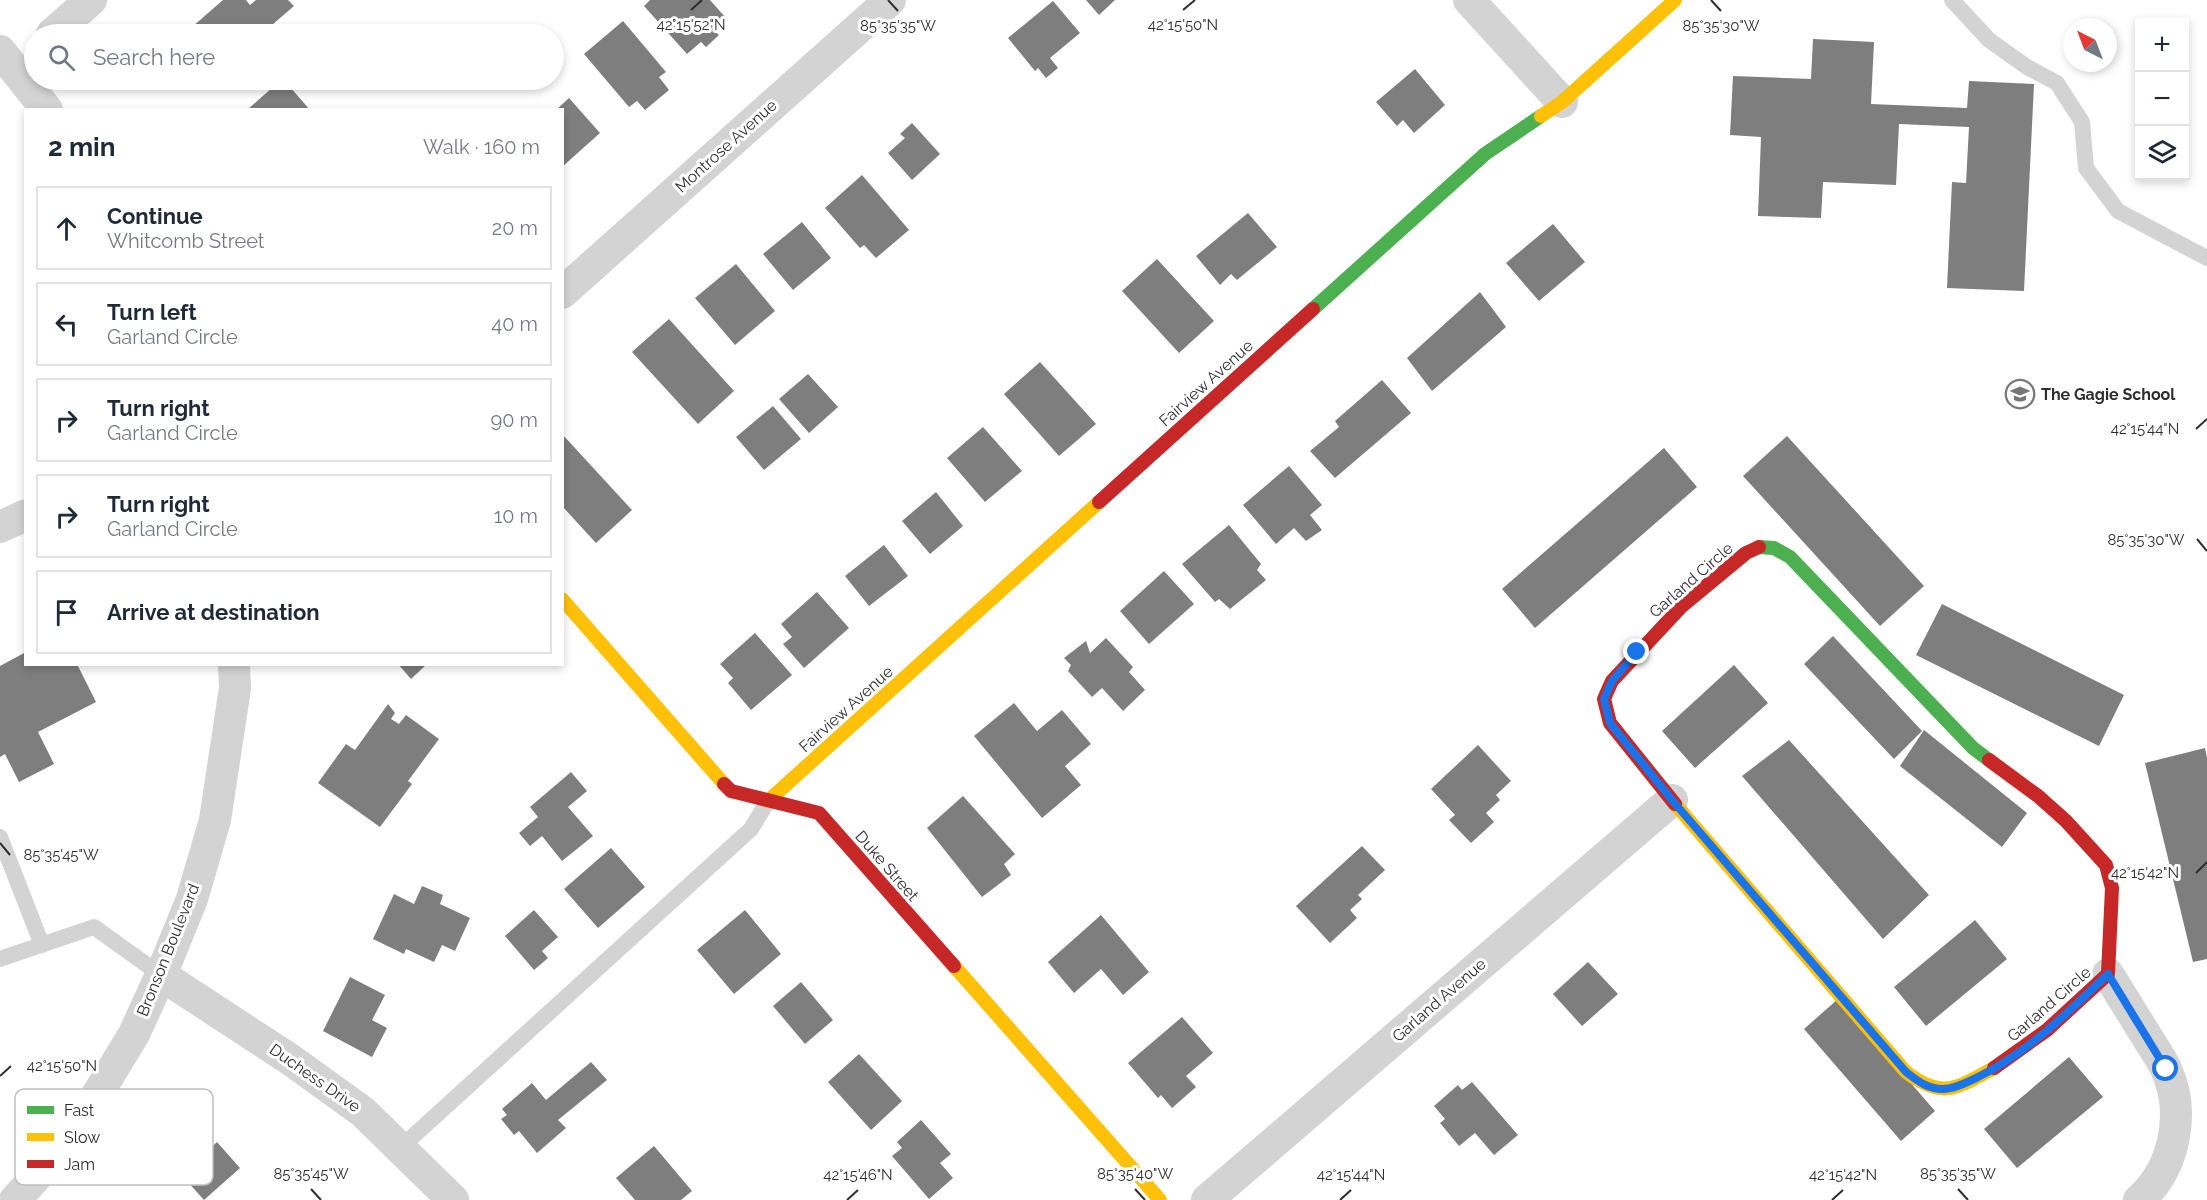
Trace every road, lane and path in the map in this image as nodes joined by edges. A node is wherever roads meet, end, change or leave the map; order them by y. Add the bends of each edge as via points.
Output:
1 (91, 0) edge
2 (890, 0) edge
3 (1469, 0) edge
4 (1675, 0) edge
5 (1952, 0) edge
6 (63, 24) edge
7 (16, 57) edge
8 (24, 71) edge
9 (35, 90) edge
10 (1562, 102) junction
11 (46, 108) edge
12 (2207, 258) edge
13 (564, 291) edge
14 (24, 516) edge
15 (0, 527) edge
16 (564, 601) edge
17 (234, 666) edge
18 (1672, 800) junction
19 (768, 801) junction
20 (0, 837) edge
21 (42, 945) junction
22 (0, 959) edge
23 (2108, 974) junction
24 (161, 975) junction
25 (101, 1089) edge
26 (399, 1149) junction
27 (29, 1185) edge
28 (15, 1200) edge
29 (453, 1200) edge
30 (1160, 1200) edge
31 (1207, 1200) edge
32 (2139, 1200) edge

1 - 6 street
2 - 13 street, Montrose Avenue
3 - 10 street
4 - 10 street, Fairview Avenue
5 - 12 lane via 1989,40 2057,83 2082,122 2086,168 2118,211
7 - 8 street
9 - 11 street
10 - 19 street, Fairview Avenue via 1485,154
14 - 15 street
16 - 19 street, Duke Street via 731,791
17 - 24 street, Bronson Boulevard via 235,688 215,820 192,899
18 - 23 street, Garland Circle via 1906,1072 1924,1086 1954,1087 1997,1068 2044,1034
18 - 23 street, Garland Circle via 1610,723 1604,699 1612,681 1683,606 1746,553 1759,547 1774,548 1790,557 1973,748 2066,820 2106,865 2112,888
18 - 31 street, Garland Avenue
19 - 26 lane via 751,829
19 - 30 street, Duke Street via 819,813
20 - 21 lane
21 - 22 lane
21 - 24 lane via 94,927
23 - 32 street via 2166,1069 2176,1100 2175,1133 2167,1164
24 - 25 street, Bronson Boulevard via 134,1034
24 - 26 street, Duchess Drive via 363,1112
26 - 29 street, Duchess Drive
27 - 28 street, Bronson Boulevard

